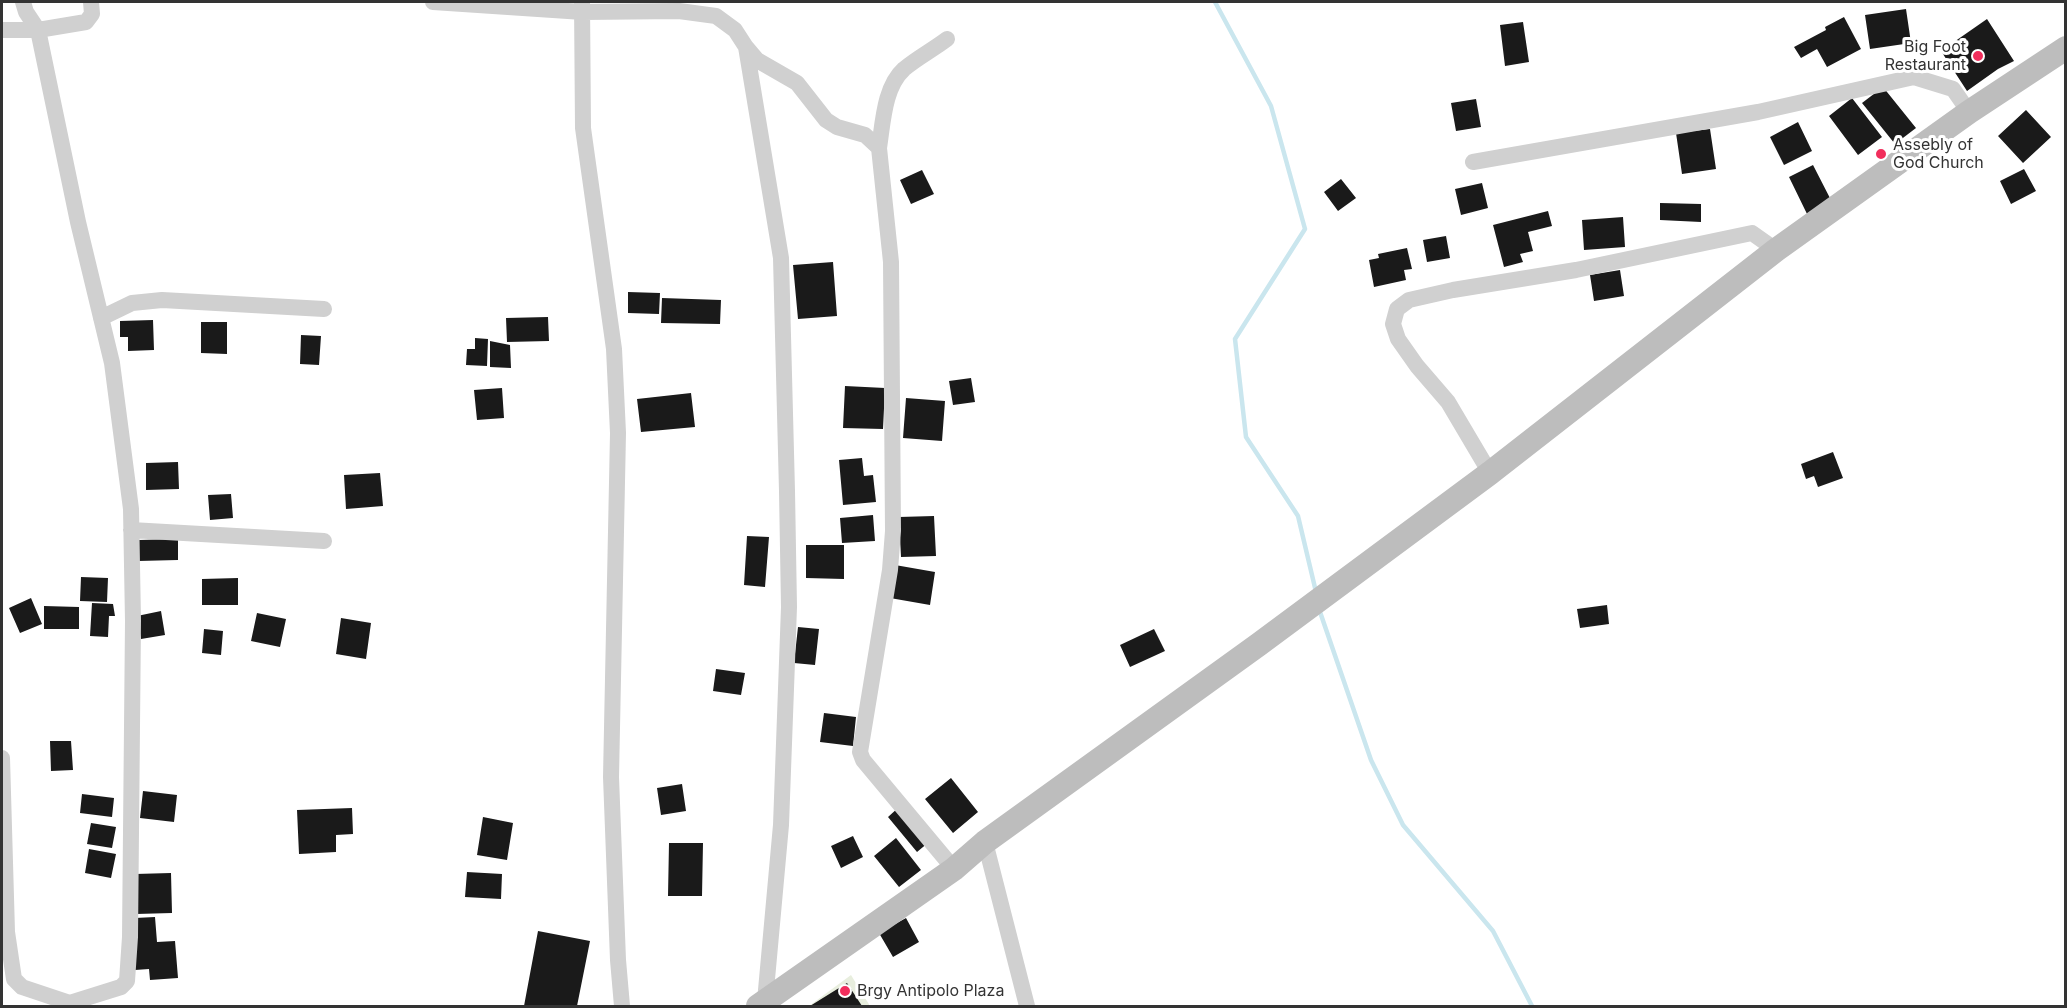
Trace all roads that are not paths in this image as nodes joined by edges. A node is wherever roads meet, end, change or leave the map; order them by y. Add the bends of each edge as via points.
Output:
1 (23, 2) edge
2 (91, 2) edge
3 (433, 2) edge
4 (583, 7) edge
5 (2, 30) edge
6 (38, 30) junction
7 (947, 39) dead end
8 (746, 47) junction
9 (2066, 48) edge
10 (1969, 112) junction
11 (879, 148) junction
12 (1473, 162) dead end
13 (1776, 250) junction
14 (324, 309) dead end
15 (101, 318) junction
16 (1490, 473) junction
17 (131, 530) junction
18 (324, 541) dead end
19 (2, 758) edge
20 (985, 842) junction
21 (954, 869) junction
22 (761, 1004) edge
23 (69, 1005) edge
24 (622, 1006) edge
25 (1027, 1006) edge

1 - 6 street
2 - 6 street via 92,14 86,22
3 - 4 street
4 - 8 street via 716,16 735,30
4 - 24 street via 583,128 614,349 618,433 611,777
5 - 6 street
6 - 15 street
7 - 11 street via 904,69 895,81
8 - 11 street via 757,60 797,83 826,120 865,135
8 - 22 street via 782,258 787,467 789,607 781,825
9 - 10 main road
10 - 12 street via 1953,89 1914,77 1758,112
10 - 13 main road
11 - 21 street via 891,262 893,531 860,752
13 - 16 main road
13 - 16 street via 1752,233 1576,270 1453,290 1409,300 1397,309 1393,324 1398,339 1448,402
14 - 15 street via 162,300 132,303
15 - 17 street via 112,363
16 - 20 main road
17 - 18 street
17 - 23 street via 127,981 121,987
19 - 23 street via 7,932 14,979 22,987
20 - 21 main road
20 - 25 street
21 - 22 main road

